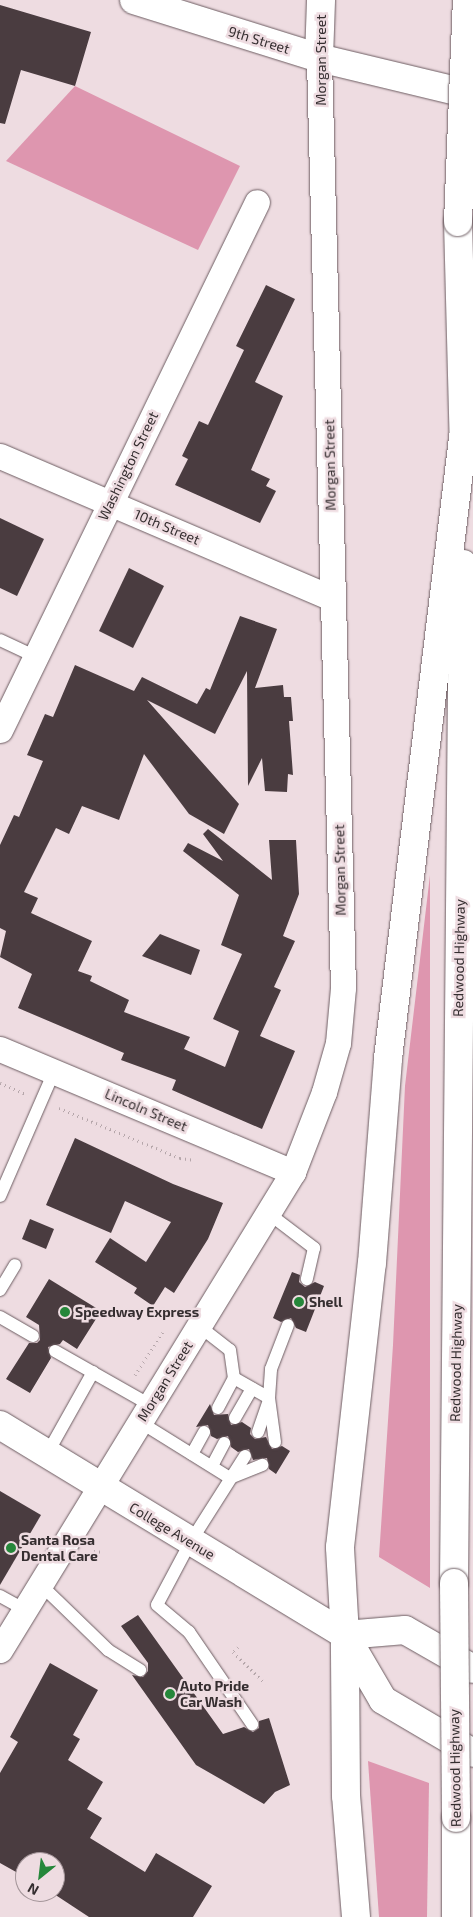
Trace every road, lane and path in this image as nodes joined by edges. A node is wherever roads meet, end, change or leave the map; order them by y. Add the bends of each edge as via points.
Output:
1 (321, 0) edge
2 (467, 0) edge
3 (139, 1) edge
4 (319, 58) junction
5 (473, 95) edge
6 (257, 202) dead end
7 (464, 430) junction
8 (0, 456) edge
9 (110, 503) junction
10 (333, 599) junction
11 (0, 640) edge
12 (36, 657) junction
13 (0, 730) edge
14 (2, 1054) edge
15 (54, 1072) junction
16 (0, 1083) edge
17 (42, 1100) junction
18 (202, 1163) dead end
19 (293, 1172) junction
20 (0, 1196) edge
21 (268, 1213) junction
22 (15, 1265) dead end
23 (307, 1279) dead end
24 (0, 1290) edge
25 (0, 1317) edge
26 (288, 1324) dead end
27 (167, 1326) dead end
28 (200, 1326) junction
29 (32, 1336) dead end
30 (56, 1351) dead end
31 (93, 1372) junction
32 (234, 1378) junction
33 (252, 1389) junction
34 (125, 1391) junction
35 (269, 1398) junction
36 (218, 1408) dead end
37 (145, 1413) junction
38 (236, 1418) dead end
39 (0, 1425) edge
40 (204, 1432) dead end
41 (258, 1432) dead end
42 (275, 1442) dead end
43 (224, 1443) dead end
44 (47, 1454) junction
45 (192, 1454) junction
46 (245, 1456) dead end
47 (262, 1465) dead end
48 (212, 1466) junction
49 (230, 1478) junction
50 (100, 1487) junction
51 (191, 1541) junction
52 (94, 1551) dead end
53 (103, 1552) dead end
54 (40, 1584) junction
55 (0, 1596) edge
56 (25, 1610) junction
57 (345, 1636) junction
58 (238, 1647) dead end
59 (0, 1650) edge
60 (473, 1669) edge
61 (140, 1670) dead end
62 (265, 1683) dead end
63 (252, 1724) dead end
64 (473, 1753) edge
65 (356, 1917) edge
66 (456, 1917) edge

1 - 4 main road, Morgan Street
2 - 7 main road, Redwood Highway, bridge via 458,222
3 - 4 main road, 9th Street
4 - 5 main road, 9th Street
4 - 10 street, Morgan Street
6 - 9 street, Washington Street
7 - 57 main road via 388,1058 372,1263 340,1547
7 - 66 main road, Redwood Highway, bridge via 454,1583
8 - 9 street, 10th Street
9 - 10 street, 10th Street
9 - 12 street, Washington Street
10 - 19 street, Morgan Street via 343,988 338,1042 324,1092
11 - 12 lane
12 - 13 street, Washington Street
14 - 15 street, Lincoln Street
15 - 17 lane
15 - 19 street, Lincoln Street
16 - 17 path
17 - 18 path via 180,1158
17 - 20 lane
19 - 21 street, Morgan Street
21 - 23 lane via 314,1248
21 - 28 street, Morgan Street
22 - 24 lane
25 - 29 lane
26 - 35 lane via 271,1369
27 - 34 path
28 - 32 lane via 230,1350
28 - 37 street, Morgan Street
30 - 31 lane
31 - 34 lane
31 - 44 lane
32 - 33 lane
32 - 36 lane
33 - 35 lane
33 - 38 lane
34 - 37 lane
35 - 41 lane
35 - 42 lane
37 - 45 lane
37 - 50 street, Morgan Street
39 - 44 main road, College Avenue
40 - 45 lane
43 - 48 lane
44 - 50 main road, College Avenue
45 - 48 lane
46 - 49 lane
47 - 49 lane
48 - 49 lane
49 - 51 lane
50 - 51 main road, College Avenue
50 - 54 street, Morgan Street
51 - 57 main road, College Avenue
51 - 63 lane via 157,1605 189,1632
52 - 53 path
54 - 56 street, Morgan Street
54 - 61 lane via 108,1650
55 - 56 lane
56 - 59 street, Morgan Street
57 - 60 main road via 405,1630
57 - 64 main road, College Avenue via 383,1700
57 - 65 main road via 346,1796
58 - 62 path via 233,1652

